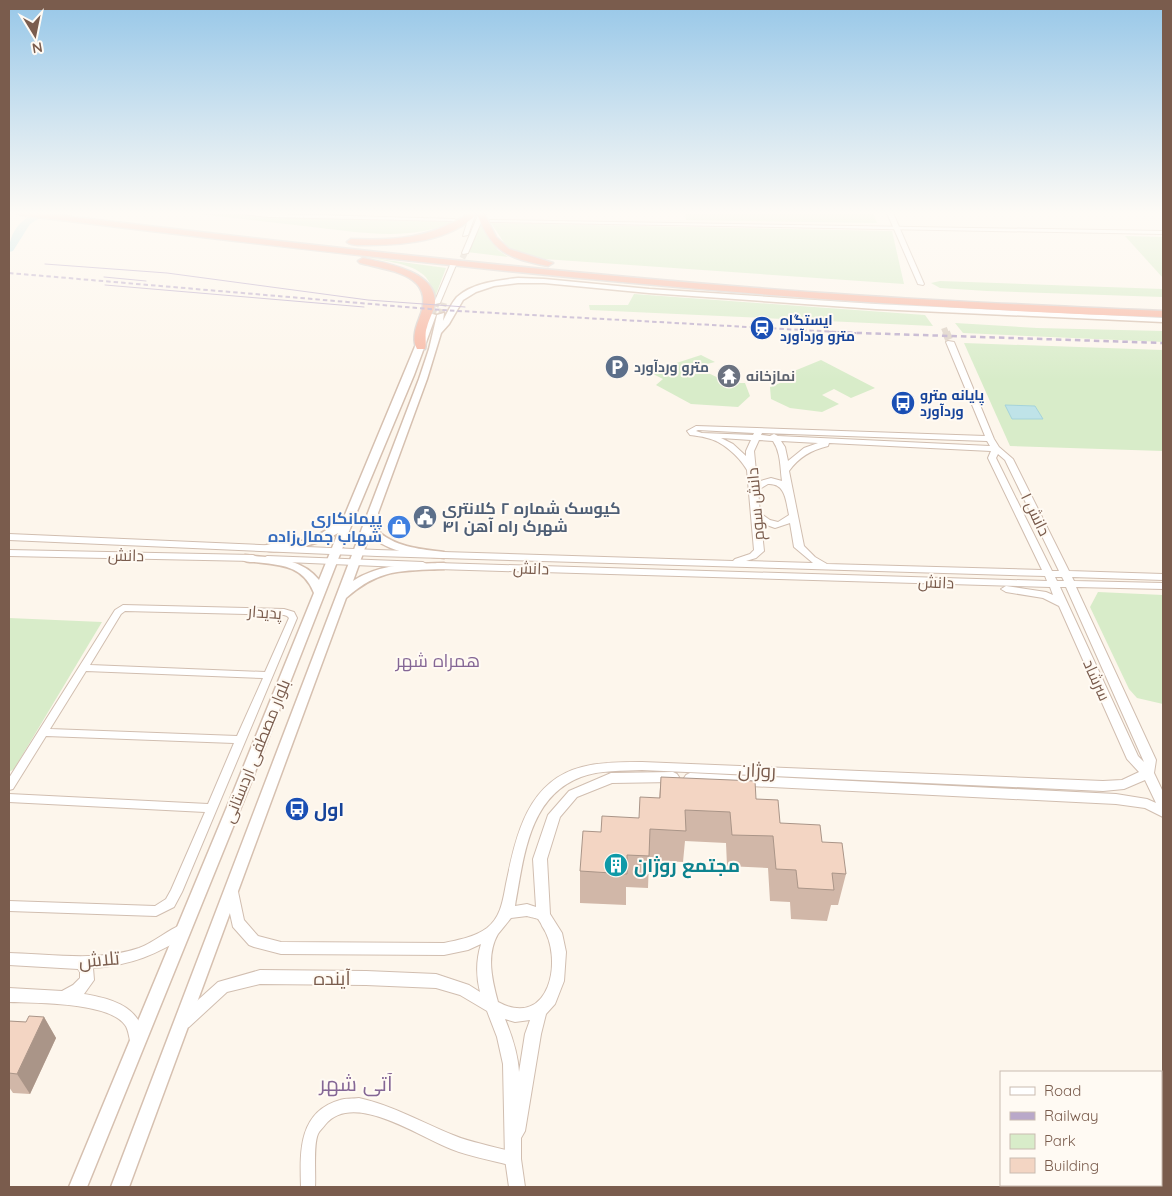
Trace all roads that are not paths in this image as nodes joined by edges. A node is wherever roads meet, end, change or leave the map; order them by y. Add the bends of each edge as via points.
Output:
1 (397, 269) edge
2 (454, 269) tunnel mouth
3 (455, 269) tunnel mouth
4 (522, 269) edge
5 (576, 269) edge
6 (581, 269) edge
7 (914, 269) edge
8 (587, 270) junction
9 (921, 284) dead end
10 (436, 303) tunnel mouth
11 (444, 303) tunnel mouth
12 (1163, 304) edge
13 (1163, 314) edge
14 (1163, 320) edge
15 (437, 334) junction
16 (950, 342) tunnel mouth
17 (421, 347) junction
18 (758, 434) junction
19 (773, 434) junction
20 (990, 439) junction
21 (843, 441) junction
22 (996, 449) junction
23 (752, 471) junction
24 (785, 472) junction
25 (754, 490) junction
26 (788, 492) junction
27 (374, 511) junction
28 (352, 513) junction
29 (757, 515) junction
30 (793, 516) junction
31 (9, 537) edge
32 (266, 548) junction
33 (9, 553) edge
34 (334, 556) junction
35 (355, 557) junction
36 (245, 558) junction
37 (444, 560) junction
38 (732, 563) junction
39 (827, 566) junction
40 (1047, 572) junction
41 (1163, 577) edge
42 (1067, 578) junction
43 (963, 582) junction
44 (1053, 583) junction
45 (1163, 586) edge
46 (320, 593) junction
47 (341, 597) junction
48 (1062, 604) junction
49 (311, 618) junction
50 (332, 618) junction
51 (83, 668) junction
52 (269, 675) junction
53 (43, 732) junction
54 (241, 740) junction
55 (709, 773) junction
56 (1148, 773) junction
57 (9, 786) edge
58 (9, 798) edge
59 (1163, 804) edge
60 (212, 808) junction
61 (1163, 812) edge
62 (232, 891) junction
63 (9, 906) edge
64 (507, 914) junction
65 (543, 915) junction
66 (183, 930) junction
67 (492, 932) junction
68 (9, 959) edge
69 (81, 962) junction
70 (9, 995) edge
71 (63, 998) junction
72 (492, 1006) junction
73 (540, 1010) junction
74 (181, 1024) junction
75 (137, 1042) junction
76 (513, 1159) junction
77 (78, 1187) edge
78 (120, 1187) edge
79 (308, 1187) edge
80 (517, 1187) edge

1 - 17 highway via 425,287 429,295 430,302 419,337
2 - 10 street
3 - 11 street
4 - 13 highway via 753,291
5 - 8 highway
6 - 8 highway
7 - 9 street
8 - 12 highway via 880,293
14 - 15 main road via 878,307 534,280 478,288 456,302 445,326
15 - 17 main road, بلوار مصطفی اردستانی via 437,315
15 - 27 main road, بلوار مصطفی اردستانی
16 - 20 street, دانش ۱
17 - 28 main road, بلوار مصطفی اردستانی
18 - 19 street
18 - 23 street, دانش سوم via 750,450
18 - 23 street via 702,435 725,443 746,459
19 - 20 street
19 - 21 street
19 - 24 street, دانش سوم via 782,446
20 - 22 street, دانش ۱
21 - 22 street
21 - 24 street via 810,448 793,459
22 - 40 street, دانش ۱ via 992,458
22 - 42 street, دانش ۱ via 1009,459
23 - 25 street, دانش سوم
24 - 26 street, دانش سوم
25 - 26 street via 771,480 781,483
25 - 29 street, دانش سوم
26 - 30 street, دانش سوم
27 - 35 main road, بلوار مصطفی اردستانی
27 - 37 main road via 375,534 386,544
28 - 32 main road via 323,539
28 - 34 main road, بلوار مصطفی اردستانی
29 - 30 street via 765,523 773,525 787,522
29 - 38 street, دانش سوم via 759,551
30 - 39 street, دانش سوم via 799,547 812,559
31 - 32 street, دانش
32 - 34 street, دانش
33 - 36 street, دانش
34 - 35 street, دانش
34 - 36 street, دانش
34 - 46 main road, بلوار مصطفی اردستانی
35 - 37 street, دانش
35 - 47 main road, بلوار مصطفی اردستانی
36 - 46 main road via 300,567 317,581
37 - 38 street, دانش
37 - 43 street, دانش
37 - 47 main road via 374,572
38 - 39 street, دانش
39 - 40 street, دانش
40 - 42 street, دانش
40 - 44 street, دانش ۱
41 - 42 street
42 - 44 street, دانش
42 - 45 street
42 - 56 street, سرشاد via 1150,760
43 - 44 street, دانش
43 - 48 street via 1035,592
44 - 48 street, سرشاد
46 - 49 main road, بلوار مصطفی اردستانی
47 - 50 main road, بلوار مصطفی اردستانی
48 - 56 street, سرشاد via 1133,759
49 - 50 main road via 323,611 330,613
49 - 66 main road, بلوار مصطفی اردستانی
50 - 62 main road, بلوار مصطفی اردستانی
51 - 52 street
51 - 52 street, پدیدار via 123,608 291,614 293,618
51 - 53 street, پدیدار
52 - 54 street, پدیدار
53 - 54 street
53 - 57 street, پدیدار
54 - 60 street, پدیدار
55 - 56 street, روژان via 1103,786 1124,784
55 - 61 street, روژان via 1116,798 1147,804
55 - 64 street, روژان via 642,766 609,767 580,772 560,782 538,802 528,826
55 - 65 street, روژان via 611,778 573,794 554,815 540,859
56 - 59 street, سرشاد
58 - 60 street
60 - 63 street, پدیدار via 176,892 170,903 156,911
62 - 67 street via 238,923 254,941 281,948 444,949 468,944
62 - 74 main road, بلوار مصطفی اردستانی
64 - 65 street via 527,910
64 - 67 street
65 - 73 street via 555,933 559,952 557,981 550,1000
66 - 69 street, تلاش via 140,954 116,960
66 - 75 main road, بلوار مصطفی اردستانی
67 - 72 street via 485,953 484,979
68 - 69 street, تلاش
69 - 71 street via 87,970 87,980 78,990
70 - 71 street
71 - 75 street via 120,1010 132,1021
72 - 73 street via 506,1014 523,1016
72 - 74 street, آینده via 464,990 436,981 260,977 223,987
72 - 76 street via 505,1037 511,1064
73 - 76 street via 527,1061
74 - 78 main road, بلوار مصطفی اردستانی
75 - 77 main road, بلوار مصطفی اردستانی
76 - 79 street via 453,1143 396,1114 366,1105 339,1107 324,1114 311,1132
76 - 80 street

